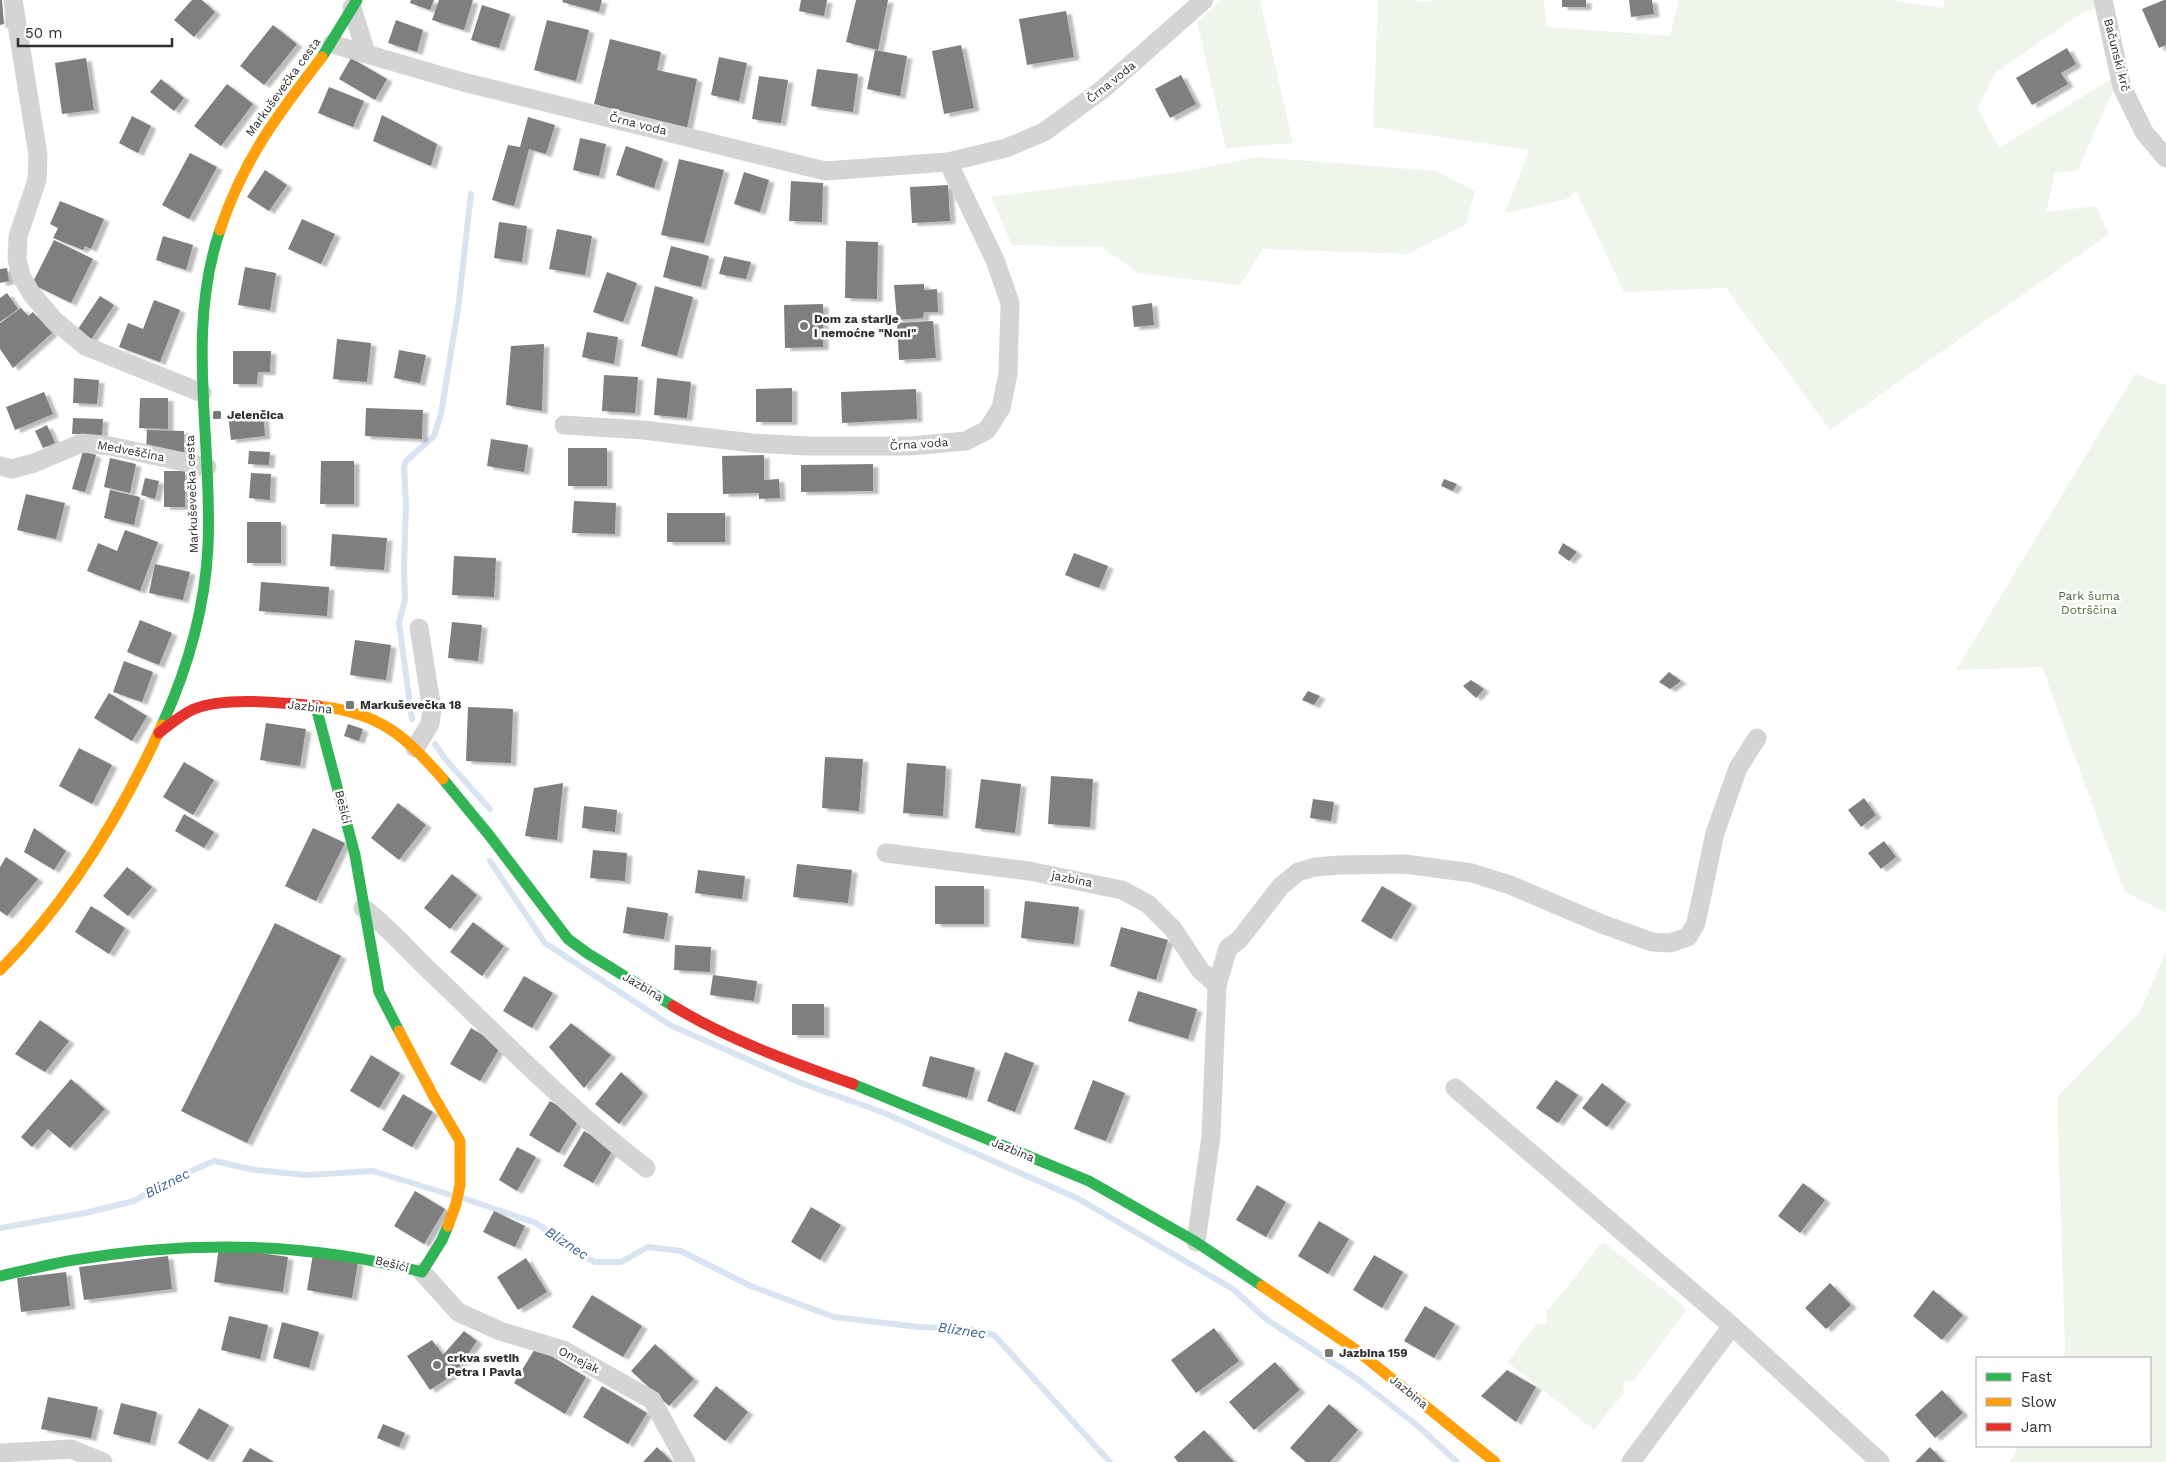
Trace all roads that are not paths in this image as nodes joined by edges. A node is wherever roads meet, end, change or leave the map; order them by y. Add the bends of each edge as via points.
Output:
1 (12, 0) edge
2 (1204, 0) edge
3 (2103, 0) edge
4 (354, 4) edge
5 (332, 44) junction
6 (366, 53) junction
7 (2166, 158) edge
8 (948, 162) junction
9 (202, 392) junction
10 (564, 425) dead end
11 (0, 466) edge
12 (207, 467) junction
13 (419, 628) dead end
14 (189, 660) junction
15 (196, 676) dead end
16 (207, 694) dead end
17 (222, 702) junction
18 (316, 707) junction
19 (159, 733) junction
20 (1757, 738) dead end
21 (415, 748) junction
22 (886, 853) dead end
23 (364, 908) junction
24 (0, 970) edge
25 (1217, 985) junction
26 (1454, 1088) dead end
27 (646, 1168) dead end
28 (1196, 1242) junction
29 (422, 1272) junction
30 (0, 1276) edge
31 (1732, 1326) junction
32 (0, 1453) edge
33 (103, 1462) edge
34 (686, 1462) edge
35 (1495, 1462) edge
36 (1631, 1462) edge
37 (1880, 1462) edge

1 - 9 street via 38,155 37,180 18,236 17,258 21,276 31,294 53,319 85,346
2 - 8 street, Črna voda via 1103,90 1044,132 1006,148
3 - 7 street, Bačunski krč via 2122,87 2144,132
4 - 5 street, Markuševečka cesta
4 - 6 street
5 - 6 street, Črna voda
5 - 9 street, Markuševečka cesta via 256,147 224,216 204,302
6 - 8 street, Črna voda via 463,82 825,171
8 - 10 street, Črna voda via 995,260 1010,303 1008,374 1001,408 987,430 966,440 910,446 808,446
9 - 12 street, Markuševečka cesta
11 - 12 street, Medveščina via 12,469 34,463 82,443
12 - 14 street, Markuševečka cesta via 206,573 199,623
13 - 21 street via 432,710 430,724
14 - 15 street
14 - 19 street, Markuševečka cesta
16 - 17 street
17 - 18 street, Jazbina
17 - 19 street, Jazbina via 186,712
18 - 21 street, Jazbina via 358,714 380,722
18 - 23 street, Bešići via 355,855
19 - 24 street, Markuševečka cesta via 90,861 40,929
20 - 25 street via 1738,768 1715,833 1696,923 1688,936 1670,943 1652,942 1472,873 1405,864 1315,867 1298,872 1281,886 1239,940 1228,948
21 - 28 street, Jazbina via 474,814 568,939 587,953 697,1020 773,1055 853,1084 1089,1181
22 - 25 street, jazbina via 1030,871 1122,890 1148,904 1173,929 1200,970
23 - 27 street via 552,1090
23 - 29 street, Bešići via 379,992 460,1141 460,1185 456,1204 442,1240
25 - 28 street via 1211,1136
26 - 31 street
28 - 35 street, Jazbina via 1355,1349
29 - 30 street, Bešići via 385,1261 311,1249 217,1246 84,1258
29 - 34 street, Omejak via 458,1312 500,1331 563,1350 652,1400
31 - 36 street
31 - 37 street
32 - 33 street via 71,1449

